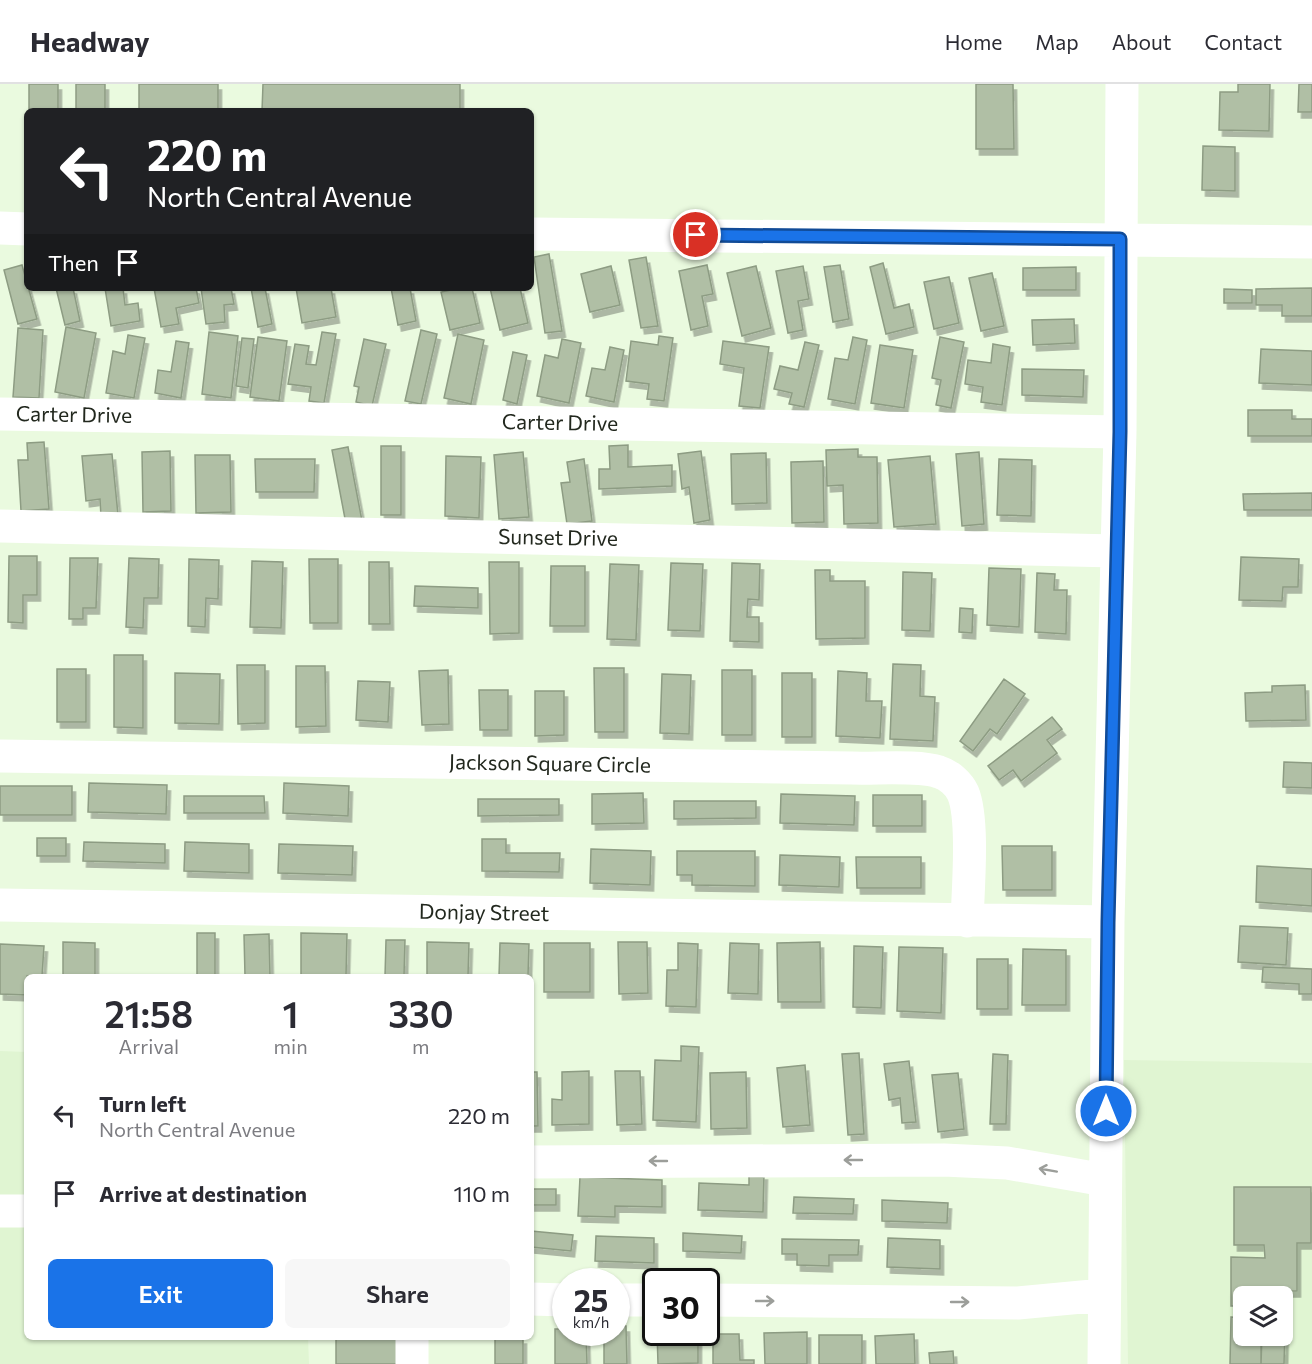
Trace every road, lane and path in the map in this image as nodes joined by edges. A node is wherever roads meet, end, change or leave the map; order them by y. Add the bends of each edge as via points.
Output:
1 (1122, 84) edge
2 (0, 228) edge
3 (24, 229) edge
4 (534, 234) edge
5 (1120, 239) junction
6 (1312, 242) edge
7 (0, 414) edge
8 (1120, 432) junction
9 (0, 526) edge
10 (1116, 551) junction
11 (0, 756) edge
12 (0, 905) edge
13 (968, 921) junction
14 (1108, 922) junction
15 (534, 1161) edge
16 (1105, 1180) junction
17 (0, 1211) edge
18 (24, 1211) edge
19 (1103, 1295) junction
20 (534, 1299) edge
21 (552, 1300) edge
22 (720, 1300) edge
23 (412, 1340) edge
24 (412, 1364) edge
25 (1104, 1364) edge

1 - 5 street
2 - 3 street
4 - 5 street
5 - 6 street
5 - 8 street
7 - 8 street, Carter Drive
8 - 10 street
9 - 10 street, Sunset Drive
10 - 14 street
11 - 13 street, Jackson Square Circle via 940,772 954,781 967,807
12 - 13 street, Donjay Street
13 - 14 street, Donjay Street
14 - 16 street
16 -> 15 street via 1007,1163 944,1160
16 - 19 street
17 - 18 street
22 -> 19 street via 1018,1302
19 - 25 street
20 - 21 street
23 - 24 street

